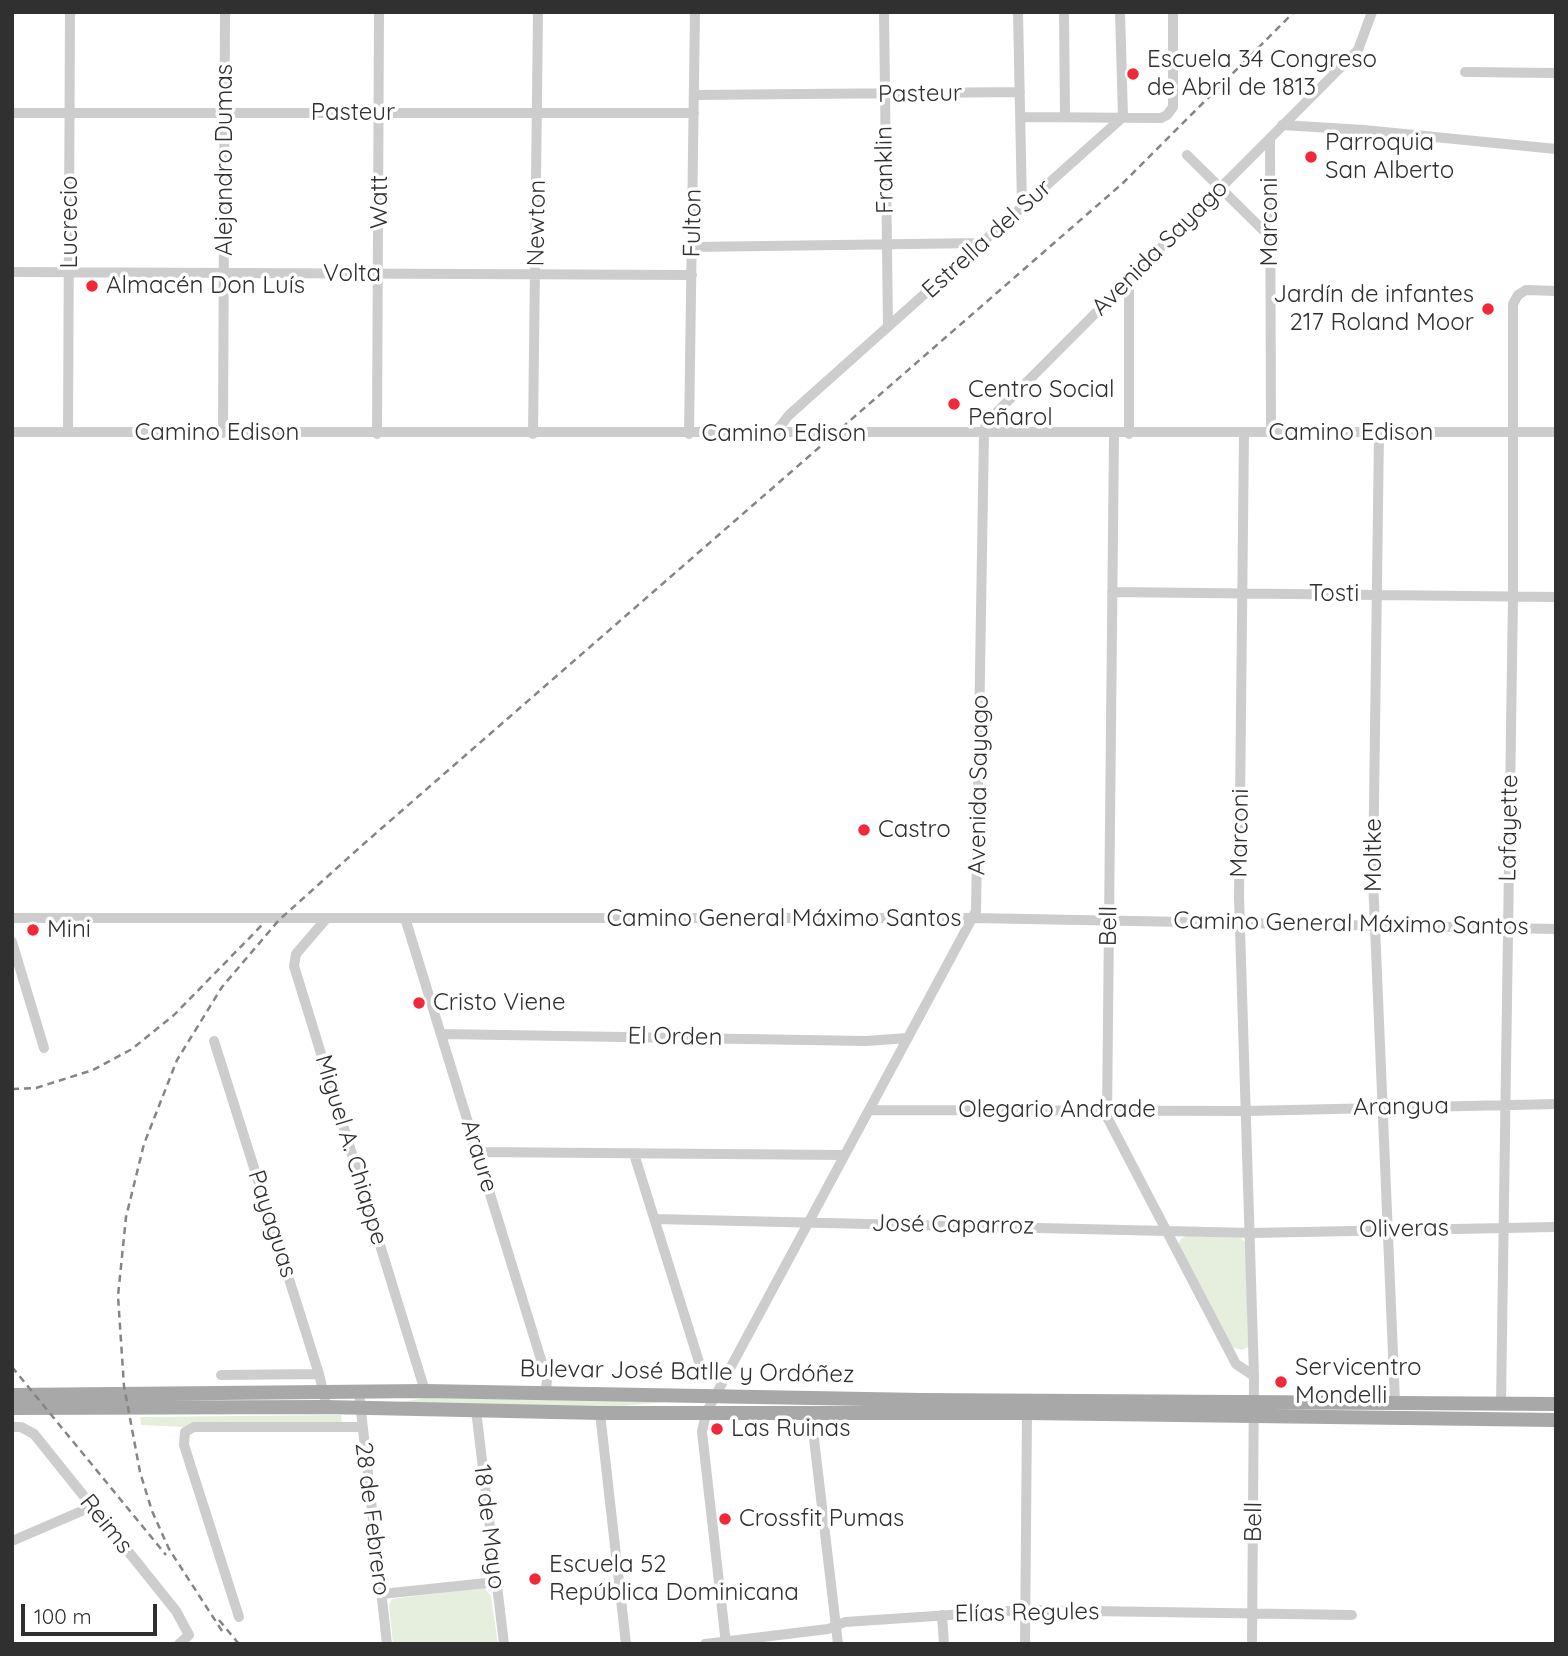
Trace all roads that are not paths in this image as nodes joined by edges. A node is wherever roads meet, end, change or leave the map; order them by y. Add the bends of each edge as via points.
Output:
1 (70, 12) edge
2 (225, 12) edge
3 (379, 12) edge
4 (538, 12) edge
5 (695, 12) edge
6 (884, 12) edge
7 (1018, 12) edge
8 (1065, 12) edge
9 (1120, 12) edge
10 (1173, 12) edge
11 (1372, 12) edge
12 (1465, 72) dead end
13 (1556, 73) edge
14 (1020, 92) junction
15 (884, 94) junction
16 (695, 95) junction
17 (12, 113) edge
18 (69, 113) junction
19 (225, 113) junction
20 (380, 113) junction
21 (538, 113) junction
22 (694, 113) junction
23 (1021, 117) junction
24 (1065, 117) junction
25 (1123, 117) junction
26 (1282, 125) junction
27 (1270, 138) junction
28 (1556, 149) edge
29 (1187, 155) dead end
30 (1220, 187) junction
31 (1022, 207) junction
32 (1271, 238) junction
33 (886, 243) junction
34 (982, 243) junction
35 (693, 247) junction
36 (12, 272) edge
37 (71, 272) junction
38 (225, 273) junction
39 (379, 274) junction
40 (692, 275) junction
41 (536, 276) junction
42 (1129, 278) junction
43 (1556, 291) edge
44 (888, 327) junction
45 (12, 432) edge
46 (68, 432) junction
47 (1514, 432) junction
48 (1556, 432) edge
49 (223, 433) junction
50 (775, 433) junction
51 (984, 433) junction
52 (1271, 433) junction
53 (1379, 433) junction
54 (377, 434) junction
55 (533, 434) junction
56 (690, 434) junction
57 (1114, 434) junction
58 (1129, 434) junction
59 (1244, 434) junction
60 (1112, 592) junction
61 (1243, 593) junction
62 (1379, 594) junction
63 (1513, 596) junction
64 (1556, 597) edge
65 (12, 918) edge
66 (973, 918) junction
67 (326, 919) junction
68 (1109, 920) junction
69 (406, 921) junction
70 (1240, 921) junction
71 (1375, 924) junction
72 (1507, 927) junction
73 (1556, 929) edge
74 (12, 942) edge
75 (442, 1034) junction
76 (908, 1038) junction
77 (214, 1041) dead end
78 (44, 1048) dead end
79 (1556, 1104) edge
80 (1507, 1106) junction
81 (1382, 1107) junction
82 (869, 1110) junction
83 (1107, 1110) junction
84 (1246, 1111) junction
85 (478, 1152) junction
86 (634, 1154) junction
87 (843, 1155) junction
88 (655, 1219) junction
89 (808, 1222) junction
90 (1556, 1227) edge
91 (1503, 1228) junction
92 (1388, 1229) junction
93 (1164, 1231) junction
94 (1252, 1233) junction
95 (319, 1374) junction
96 (221, 1375) dead end
97 (1254, 1376) junction
98 (704, 1378) dead end
99 (425, 1391) junction
100 (546, 1392) junction
101 (12, 1395) edge
102 (714, 1396) junction
103 (325, 1400) junction
104 (360, 1400) junction
105 (1255, 1401) junction
106 (1362, 1402) junction
107 (1395, 1402) junction
108 (1501, 1404) junction
109 (1556, 1404) edge
110 (12, 1408) edge
111 (476, 1410) junction
112 (600, 1413) junction
113 (706, 1413) junction
114 (811, 1413) junction
115 (1027, 1413) junction
116 (1255, 1416) junction
117 (1361, 1417) junction
118 (1556, 1420) edge
119 (12, 1427) edge
120 (361, 1427) junction
121 (91, 1507) junction
122 (12, 1541) edge
123 (496, 1582) junction
124 (382, 1594) junction
125 (1025, 1610) junction
126 (1253, 1613) junction
127 (942, 1615) junction
128 (1352, 1615) dead end
129 (239, 1617) dead end
130 (836, 1625) junction
131 (726, 1643) edge
132 (180, 1644) edge
133 (387, 1644) edge
134 (504, 1644) edge
135 (626, 1644) edge
136 (705, 1644) edge
137 (838, 1644) edge
138 (944, 1644) edge
139 (1025, 1644) edge
140 (1252, 1644) edge

1 - 18 street, Lucrecio
2 - 19 street, Alejandro Dumas
3 - 20 street, Watt
4 - 21 street, Newton
5 - 16 street, Fulton
6 - 15 street, Franklin
7 - 14 street
8 - 24 street
9 - 25 street
10 - 25 street via 1173,107 1161,118
11 - 26 street, Avenida Sayago via 1358,50
12 - 13 street
14 - 15 street, Pasteur
14 - 23 street
15 - 16 street, Pasteur
15 - 33 street, Franklin
16 - 22 street, Fulton
17 - 18 street, Pasteur
18 - 19 street, Pasteur
18 - 37 street, Lucrecio
19 - 20 street, Pasteur
19 - 38 street, Alejandro Dumas
20 - 21 street, Pasteur
20 - 39 street, Watt
21 - 22 street, Pasteur
21 - 41 street, Newton
22 - 35 street, Fulton
23 - 24 street
23 - 31 street
24 - 25 street
25 - 31 street, Estrella del Sur
26 - 27 street, Avenida Sayago
26 - 28 street
27 - 30 street, Avenida Sayago
27 - 32 street, Marconi
29 - 30 street
30 - 32 street
30 - 42 street, Avenida Sayago
31 - 34 street, Estrella del Sur
32 - 52 street, Marconi
33 - 34 street
33 - 35 street
33 - 44 street, Franklin
34 - 44 street, Estrella del Sur
35 - 40 street, Fulton
36 - 37 street, Volta
37 - 38 street, Volta
37 - 46 street, Lucrecio
38 - 39 street, Volta
38 - 49 street, Alejandro Dumas
39 - 41 street, Volta
39 - 54 street, Watt
40 - 41 street, Volta
40 - 56 street, Fulton
41 - 55 street, Newton
42 - 51 street, Avenida Sayago via 986,423
42 - 58 street
43 - 47 street, Lafayette via 1526,290 1513,304
44 - 50 street, Estrella del Sur via 789,415
45 - 46 street, Camino Edison
46 - 49 street, Camino Edison
47 - 48 street, Camino Edison
47 - 53 street, Camino Edison
47 - 63 street, Lafayette
49 - 54 street, Camino Edison
50 - 51 street, Camino Edison
50 - 56 street, Camino Edison
51 - 57 street, Camino Edison
51 - 66 street, Avenida Sayago via 977,904
52 - 53 street, Camino Edison
52 - 59 street, Camino Edison
53 - 62 street, Moltke
54 - 55 street, Camino Edison
55 - 56 street, Camino Edison
57 - 58 street, Camino Edison
57 - 60 street, Bell
58 - 59 street, Camino Edison
59 - 61 street, Marconi
60 - 61 street, Tosti
60 - 68 street, Bell
61 - 62 street, Tosti
61 - 70 street, Marconi
62 - 63 street, Tosti
62 - 71 street, Moltke
63 - 64 street, Tosti
63 - 72 street, Lafayette
65 - 67 street, Camino General Máximo Santos
66 - 68 street, Camino General Máximo Santos
66 - 69 street, Camino General Máximo Santos
66 - 76 street, Avenida Sayago
67 - 69 street, Camino General Máximo Santos
67 - 99 street, Miguel A. Chiappe via 296,954 294,966
68 - 70 street, Camino General Máximo Santos
68 - 83 street, Bell
69 - 75 street, Araure
70 - 71 street, Camino General Máximo Santos
70 - 84 street, Marconi
71 - 72 street, Camino General Máximo Santos
71 - 81 street, Moltke
72 - 73 street, Camino General Máximo Santos
72 - 80 street, Lafayette
74 - 78 street
75 - 76 street, El Orden
75 - 85 street, Araure
76 - 82 street, Avenida Sayago
77 - 95 street, Payaguas
79 - 80 street, Arangua
80 - 81 street, Arangua
80 - 91 street, Lafayette
81 - 84 street, Arangua
81 - 92 street, Moltke
82 - 83 street, Olegario Andrade
82 - 87 street, Avenida Sayago
83 - 84 street, Olegario Andrade
83 - 93 street, Bell via 1109,1125
84 - 94 street, Marconi
85 - 86 street
85 - 100 street, Araure via 547,1379
86 - 87 street
86 - 88 street
87 - 89 street, Avenida Sayago
88 - 89 street, José Caparroz
88 - 98 street
89 - 93 street, José Caparroz
89 - 102 street, Avenida Sayago
90 - 91 street, Oliveras
91 - 92 street, Oliveras
91 - 108 street, Lafayette
92 - 94 street, Oliveras
92 - 107 street, Moltke
93 - 94 street, José Caparroz
93 - 97 street, Bell via 1236,1364
94 - 97 street, Marconi
95 - 96 street
95 - 103 street, Payaguas
97 - 105 street, Marconi
99 - 100 main road, Bulevar José Batlle y Ordóñez
99 - 104 main road, Bulevar José Batlle y Ordóñez
100 - 102 main road, Bulevar José Batlle y Ordóñez
101 - 103 main road, Bulevar José Batlle y Ordóñez
102 - 105 main road, Bulevar José Batlle y Ordóñez
102 - 113 street, Avenida Sayago
103 - 104 main road, Bulevar José Batlle y Ordóñez
103 - 110 main road, Bulevar José Batlle y Ordóñez
104 - 111 main road, Bulevar José Batlle y Ordóñez
104 - 120 street, 28 de Febrero
105 - 106 main road, Bulevar José Batlle y Ordóñez
105 - 116 street, Bell
106 - 107 main road, Bulevar José Batlle y Ordóñez
106 - 117 street
107 - 108 main road, Bulevar José Batlle y Ordóñez
108 - 109 main road, Bulevar José Batlle y Ordóñez
111 - 112 main road, Bulevar José Batlle y Ordóñez
111 - 123 street, 18 de Mayo
112 - 113 main road, Bulevar José Batlle y Ordóñez
112 - 135 street
113 - 114 main road, Bulevar José Batlle y Ordóñez
113 - 131 street, Avenida Sayago via 702,1432
114 - 115 main road, Bulevar José Batlle y Ordóñez
114 - 130 street
115 - 116 main road, Bulevar José Batlle y Ordóñez
115 - 125 street
116 - 117 main road, Bulevar José Batlle y Ordóñez
116 - 126 street, Bell
117 - 118 main road, Bulevar José Batlle y Ordóñez
119 - 121 street, Reims via 34,1434
120 - 124 street, 28 de Febrero
120 - 129 street via 194,1427 185,1432 183,1438
121 - 122 street
121 - 132 street, Reims via 176,1611 189,1635
123 - 124 street
123 - 134 street, 18 de Mayo
124 - 133 street, 28 de Febrero
125 - 126 street, Elías Regules
125 - 127 street, Elías Regules
125 - 139 street
126 - 128 street, Elías Regules
126 - 140 street, Bell
127 - 130 street, Elías Regules
127 - 138 street
130 - 131 street, Elías Regules
130 - 137 street
131 - 136 street, Elías Regules

